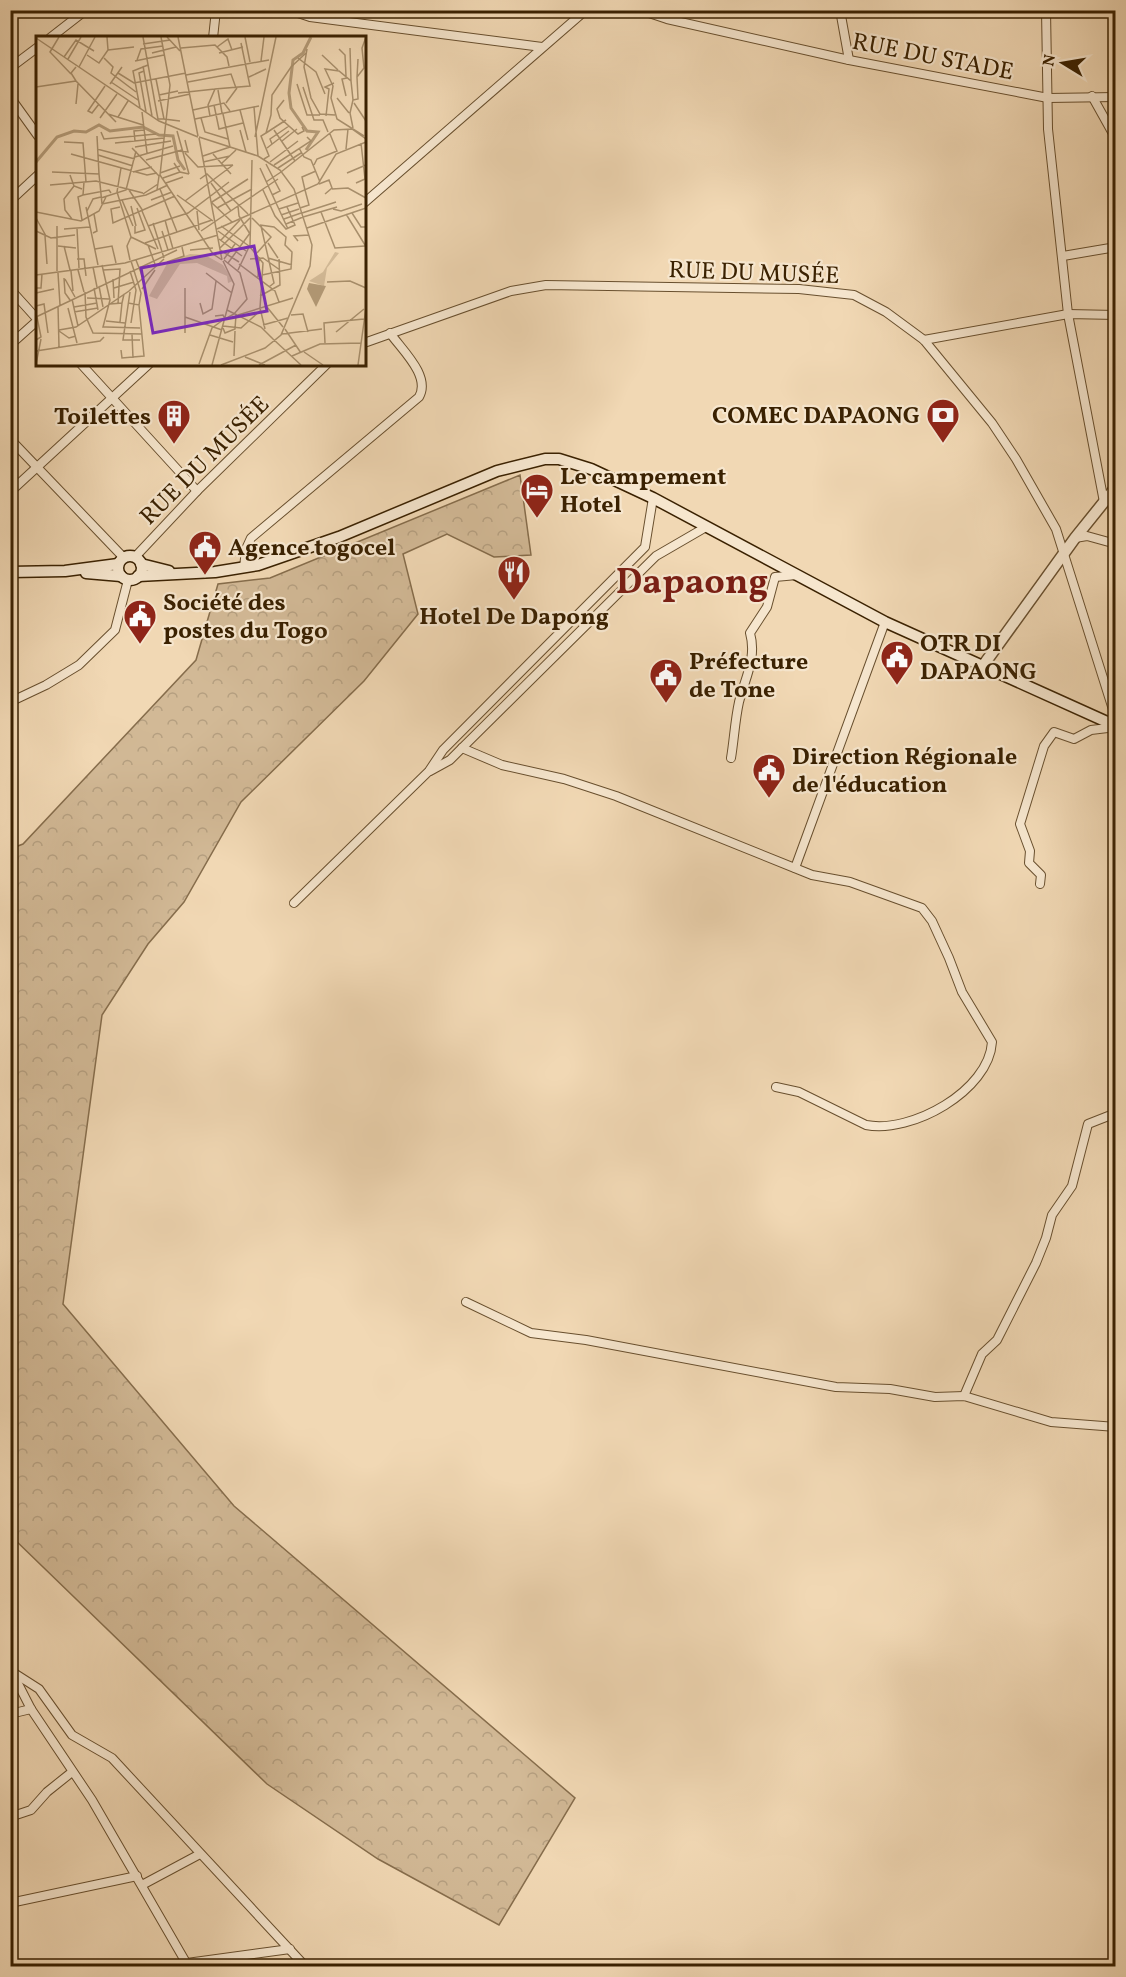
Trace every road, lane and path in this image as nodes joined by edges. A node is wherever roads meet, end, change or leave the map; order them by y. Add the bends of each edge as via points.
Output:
1 (86, 10) edge
2 (216, 10) edge
3 (289, 10) edge
4 (586, 10) edge
5 (640, 10) edge
6 (840, 10) edge
7 (1046, 10) edge
8 (53, 36) edge
9 (213, 36) edge
10 (542, 46) junction
11 (36, 48) edge
12 (849, 60) junction
13 (10, 68) edge
14 (1092, 96) junction
15 (10, 97) edge
16 (1116, 97) edge
17 (1048, 98) junction
18 (36, 133) edge
19 (1116, 139) edge
20 (36, 177) edge
21 (10, 201) edge
22 (366, 201) edge
23 (1116, 247) edge
24 (1063, 256) junction
25 (10, 289) edge
26 (1068, 315) junction
27 (1116, 315) edge
28 (36, 318) edge
29 (36, 322) edge
30 (390, 333) junction
31 (924, 340) junction
32 (366, 342) edge
33 (10, 345) edge
34 (83, 366) edge
35 (147, 366) edge
36 (325, 366) edge
37 (113, 397) junction
38 (10, 440) edge
39 (37, 468) junction
40 (1116, 487) edge
41 (197, 491) junction
42 (10, 492) edge
43 (653, 498) junction
44 (1104, 502) junction
45 (706, 527) junction
46 (1075, 538) junction
47 (1116, 544) edge
48 (1065, 552) junction
49 (129, 561) junction
50 (244, 568) junction
51 (65, 571) junction
52 (10, 572) edge
53 (181, 574) junction
54 (798, 575) junction
55 (129, 577) junction
56 (885, 622) junction
57 (982, 667) junction
58 (491, 701) junction
59 (10, 702) edge
60 (500, 711) junction
61 (1116, 719) edge
62 (1116, 727) edge
63 (462, 748) junction
64 (731, 758) dead end
65 (429, 771) junction
66 (795, 868) junction
67 (1040, 884) dead end
68 (294, 903) dead end
69 (776, 1087) dead end
70 (1116, 1113) edge
71 (466, 1302) dead end
72 (964, 1396) junction
73 (1116, 1426) edge
74 (12, 1670) edge
75 (31, 1709) junction
76 (10, 1714) edge
77 (72, 1772) junction
78 (10, 1817) edge
79 (200, 1854) junction
80 (137, 1876) junction
81 (142, 1885) junction
82 (10, 1903) edge
83 (290, 1949) junction
84 (187, 1965) edge
85 (165, 1966) edge
86 (305, 1966) edge

1 - 8 street
2 - 9 street
3 - 10 street via 310,17
4 - 10 street
5 - 12 street, RUE DU STADE
6 - 12 street
7 - 17 street
10 - 22 street
11 - 13 street
12 - 17 street, RUE DU STADE
14 - 16 street, RUE DU STADE
14 - 17 street, RUE DU STADE
14 - 19 street
15 - 18 street
17 - 24 street via 1051,162
20 - 21 street
23 - 24 street
24 - 26 street
25 - 28 street
26 - 27 street
26 - 31 street
26 - 44 street
29 - 33 street
30 - 31 street, RUE DU MUSÉE via 511,291 546,285 829,290 866,300
30 - 32 street, RUE DU MUSÉE
30 - 50 street via 422,376 419,397 251,538
31 - 48 street, RUE DU MUSÉE via 962,384 1016,459 1056,528
34 - 37 street
35 - 37 street
36 - 41 street, RUE DU MUSÉE
37 - 39 street
37 - 41 street
38 - 39 street
39 - 42 street
39 - 49 street
40 - 44 main road
41 - 49 street, RUE DU MUSÉE
43 - 45 main road
43 - 50 main road via 572,462 545,459 521,463 339,537
43 - 58 street via 645,547
44 - 46 main road
45 - 54 main road
45 - 60 street via 656,556
46 - 47 street via 1087,536
46 - 48 main road
48 - 57 main road
48 - 61 street, RUE DU MUSÉE
49 - 51 main road
49 - 53 main road
49 - 55 main road
49 - 55 main road
50 - 53 main road
51 - 52 main road
51 - 55 main road
53 - 55 main road
54 - 56 main road
54 - 64 street via 775,577 767,607 750,633 751,668 740,701
55 - 59 street via 115,630 71,671
56 - 57 main road
56 - 66 street
57 - 62 main road
58 - 60 street
58 - 65 street via 443,750
60 - 63 street
62 - 67 street via 1091,730 1074,739 1054,732 1044,746 1020,824 1030,851 1029,863 1041,875
63 - 65 street
63 - 66 street via 502,765 616,796
65 - 68 street
66 - 69 street via 860,885 922,908 932,921 962,992 992,1042 992,1051 978,1078 953,1099 921,1118 890,1126 866,1125 818,1099
70 - 72 street via 1088,1124 1072,1186 1052,1215 1036,1263 997,1340 982,1354
71 - 72 street via 531,1333 836,1388
72 - 73 street via 1051,1422
74 - 75 street
74 - 79 street via 39,1689 72,1735 112,1758
75 - 76 street
75 - 77 street
77 - 78 street via 31,1810
77 - 80 street
79 - 81 street
79 - 83 street
80 - 81 street
80 - 82 street
81 - 84 street
83 - 84 street
83 - 86 street
84 - 85 street

